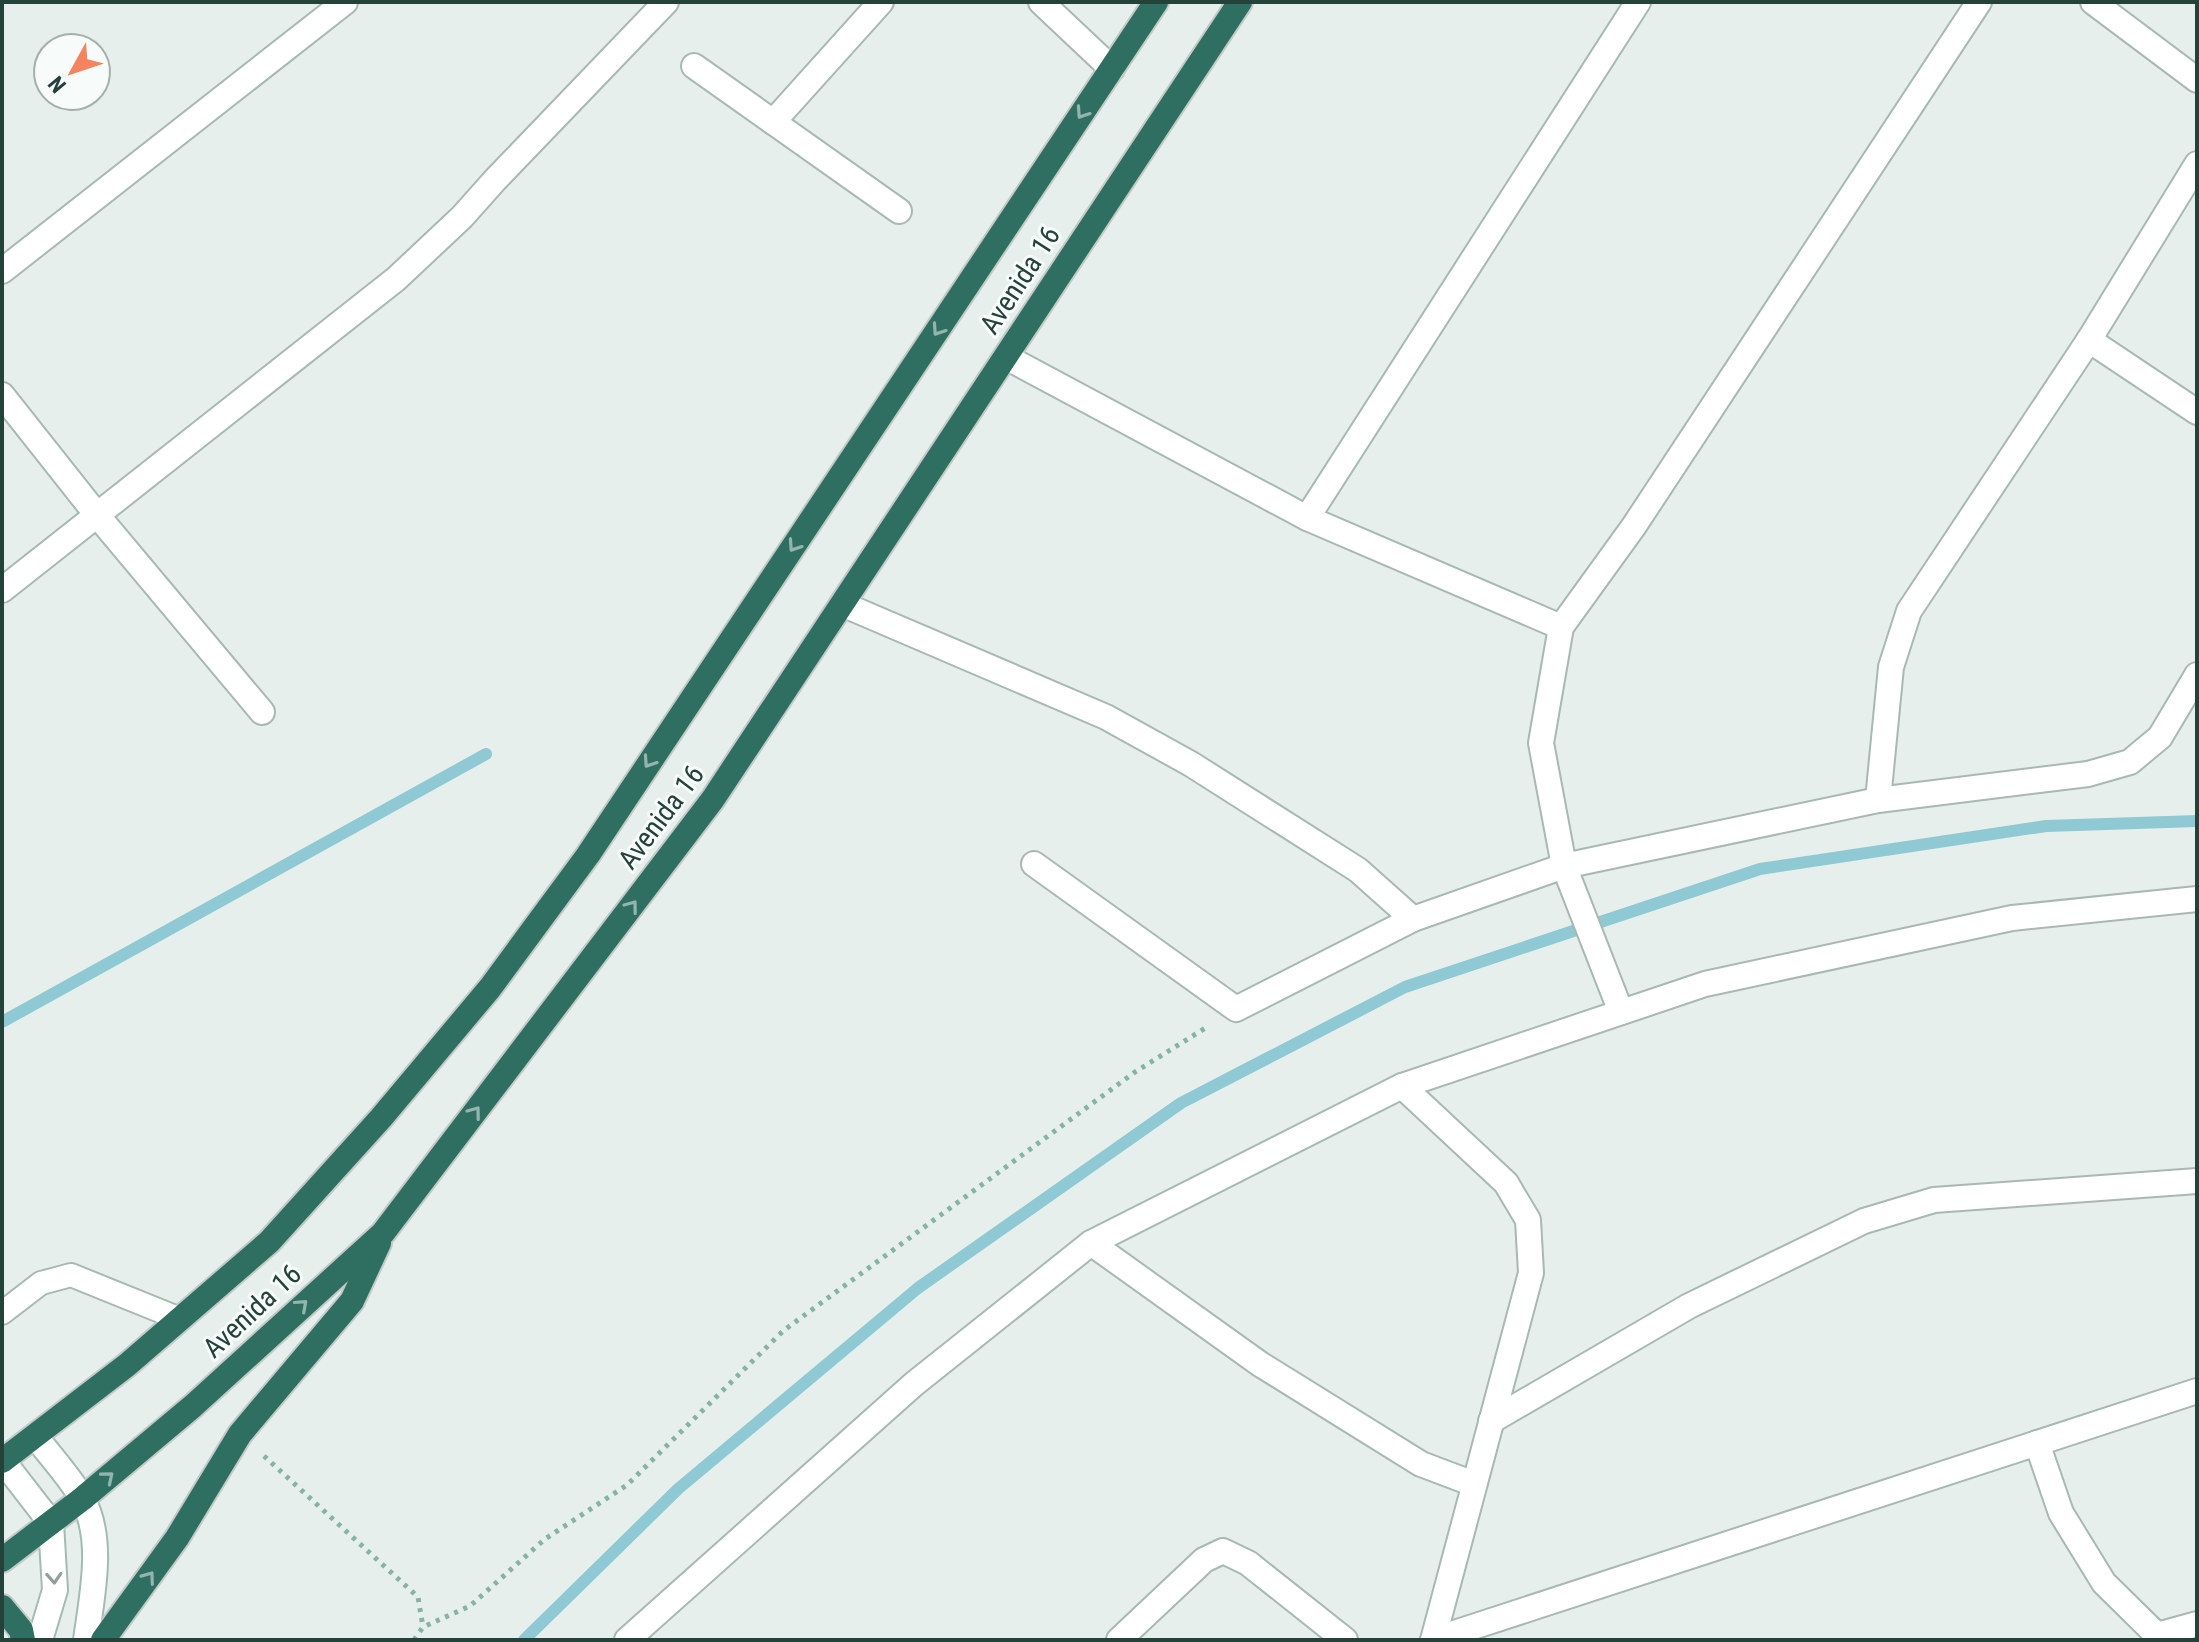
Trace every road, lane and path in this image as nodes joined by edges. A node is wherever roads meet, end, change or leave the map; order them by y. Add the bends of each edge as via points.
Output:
1 (345, 2) edge
2 (666, 2) edge
3 (881, 2) edge
4 (1041, 2) edge
5 (1156, 2) edge
6 (1240, 2) edge
7 (1638, 2) edge
8 (1979, 2) edge
9 (2093, 2) edge
10 (694, 66) dead end
11 (1112, 69) junction
12 (2197, 80) edge
13 (773, 122) junction
14 (2197, 164) edge
15 (899, 211) dead end
16 (2, 271) edge
17 (2089, 340) junction
18 (1006, 357) junction
19 (2, 395) edge
20 (2197, 412) edge
21 (97, 515) junction
22 (1307, 518) junction
23 (2, 590) edge
24 (842, 604) junction
25 (1561, 627) junction
26 (2197, 675) edge
27 (262, 712) dead end
28 (1878, 800) junction
29 (1034, 864) dead end
30 (1564, 866) junction
31 (2197, 899) edge
32 (1413, 919) junction
33 (1236, 1009) junction
34 (1621, 1012) junction
35 (1402, 1086) junction
36 (2197, 1181) edge
37 (383, 1233) junction
38 (1091, 1243) junction
39 (2, 1313) edge
40 (180, 1319) junction
41 (2197, 1391) edge
42 (1491, 1421) junction
43 (240, 1434) junction
44 (36, 1437) junction
45 (2037, 1443) junction
46 (2, 1461) edge
47 (1474, 1484) junction
48 (82, 1499) junction
49 (51, 1523) junction
50 (2, 1560) edge
51 (2, 1607) edge
52 (2197, 1624) edge
53 (423, 1627) junction
54 (2160, 1638) edge
55 (23, 1640) edge
56 (40, 1640) edge
57 (86, 1640) edge
58 (103, 1640) edge
59 (414, 1640) edge
60 (627, 1640) edge
61 (1119, 1640) edge
62 (1345, 1640) edge
63 (1433, 1640) edge

1 - 16 street
2 - 21 street via 396,279
3 - 13 street
4 - 11 street
5 - 11 highway, Avenida 16
6 - 18 highway, Avenida 16
7 - 22 street
8 - 25 street via 1634,526
9 - 12 street
10 - 13 street
11 -> 40 highway, Avenida 16 via 588,855 499,976 269,1242
13 - 15 street
14 - 17 street
17 - 20 street
17 - 28 street via 1909,611 1891,667
18 - 22 street
18 - 24 highway, Avenida 16
19 - 21 street
21 - 23 street
21 - 27 street
22 - 25 street
24 - 32 street via 1106,717 1358,870
37 -> 24 highway, Avenida 16 via 713,799
25 - 30 street via 1541,743
26 - 28 street via 2160,737 2130,762 2088,774
28 - 30 street
29 - 33 street
30 - 32 street
30 - 34 street
31 - 34 street via 2012,918 1705,984
32 - 33 street
33 - 53 path via 1123,1081 783,1331 627,1485 545,1539 470,1606
34 - 35 street
35 - 38 street
35 - 42 street via 1506,1183 1528,1220 1531,1273
36 - 42 street via 1934,1200 1864,1221 1689,1306
37 - 43 highway via 352,1301
48 -> 37 highway, Avenida 16
38 - 47 street via 1260,1364 1421,1464
38 - 60 street via 914,1384
39 - 40 lane via 41,1283 71,1275
40 - 44 highway, Avenida 16
41 - 45 street
42 - 47 street
43 - 53 path via 418,1597
58 -> 43 highway via 177,1538
44 - 46 highway, Avenida 16
44 - 48 street
45 - 54 street via 2061,1513 2104,1583
45 - 63 street
46 - 49 street
47 - 63 street
48 - 49 highway, Avenida 16
48 - 57 street via 95,1536
49 - 50 highway, Avenida 16
49 -> 56 street via 55,1590
51 - 55 highway
52 - 54 street
53 - 59 path
61 - 62 street via 1204,1560 1223,1551 1248,1563

